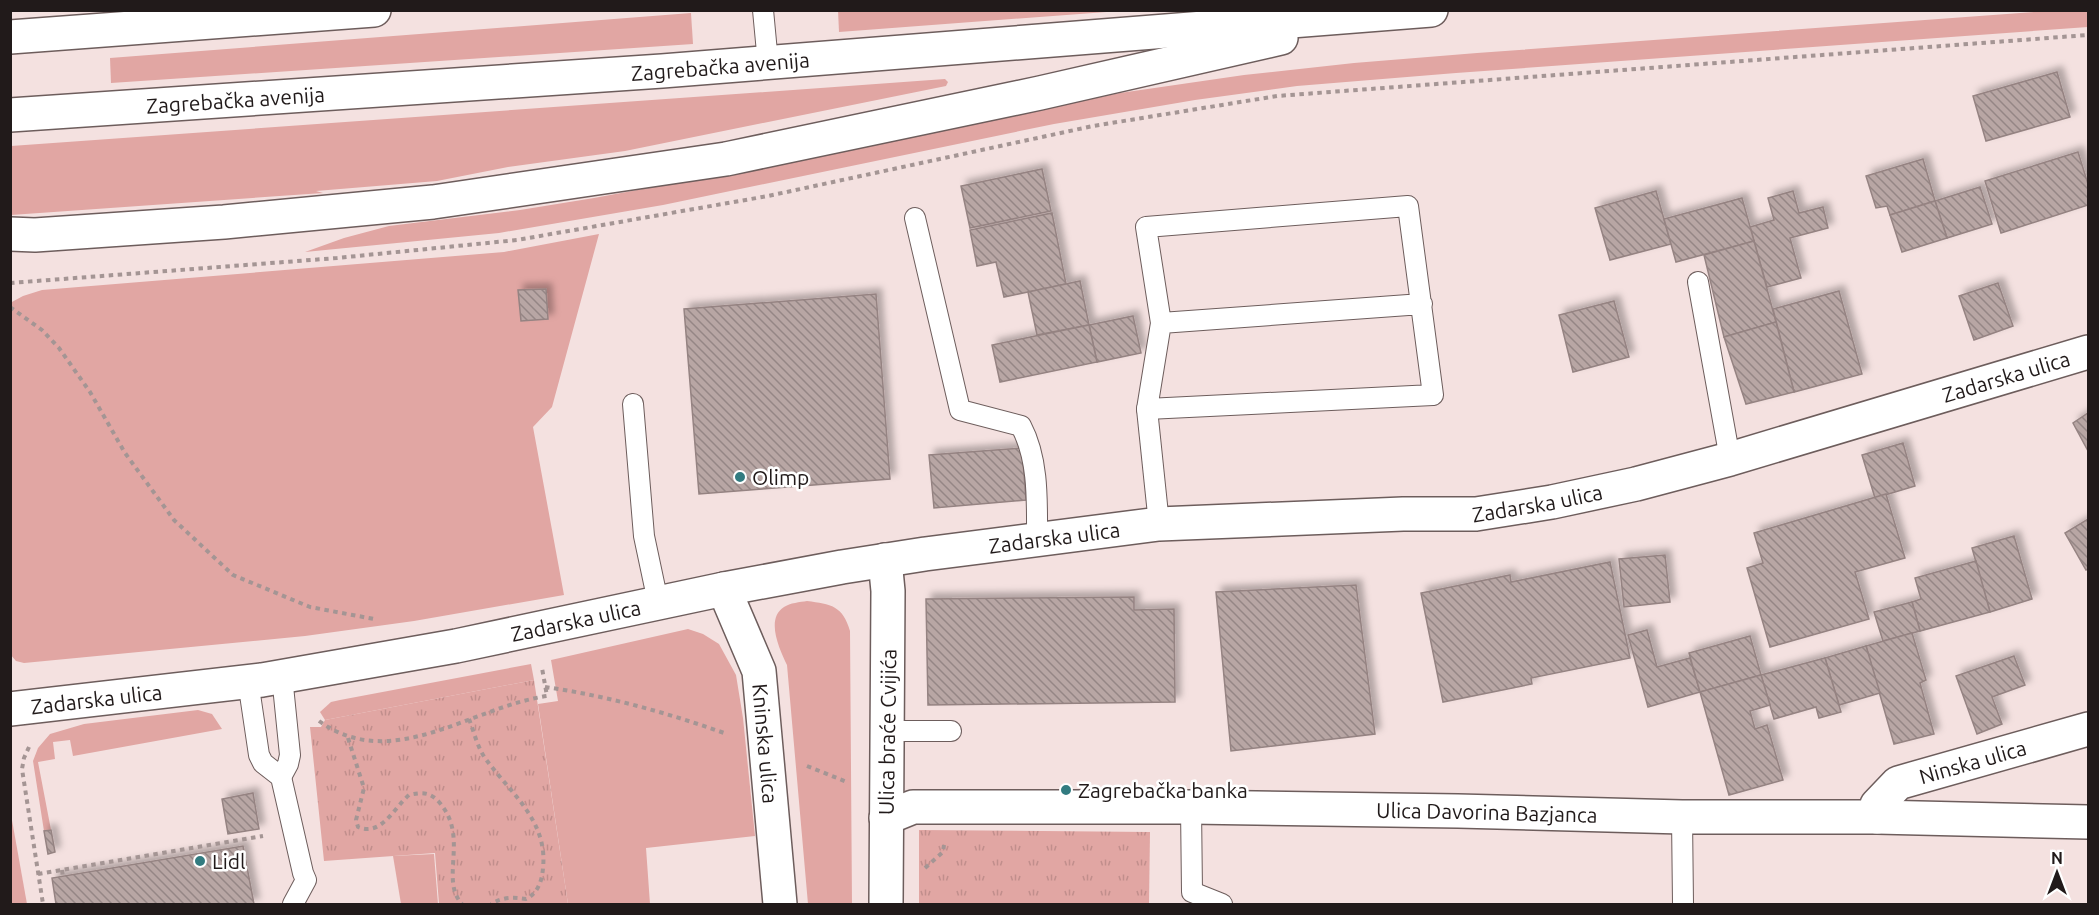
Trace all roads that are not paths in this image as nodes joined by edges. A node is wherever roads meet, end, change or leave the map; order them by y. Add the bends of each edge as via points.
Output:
1 (374, 10) edge
2 (763, 10) edge
3 (1431, 10) edge
4 (1376, 14) junction
5 (10, 37) edge
6 (768, 63) junction
7 (10, 115) edge
8 (915, 218) dead end
9 (19, 237) edge
10 (1698, 282) dead end
11 (1422, 303) junction
12 (1161, 323) junction
13 (2088, 352) edge
14 (633, 404) dead end
15 (1147, 409) junction
16 (1730, 459) junction
17 (1160, 524) junction
18 (1037, 541) junction
19 (885, 560) junction
20 (724, 589) junction
21 (658, 602) junction
22 (282, 676) junction
23 (248, 681) junction
24 (10, 709) edge
25 (2088, 729) edge
26 (887, 731) junction
27 (951, 731) dead end
28 (281, 777) junction
29 (1191, 807) junction
30 (1682, 817) junction
31 (1877, 817) junction
32 (886, 818) junction
33 (2088, 822) edge
34 (293, 904) edge
35 (780, 904) edge
36 (886, 904) edge
37 (1222, 904) edge
38 (1683, 904) edge

1 - 5 street
2 - 6 lane
3 - 4 street, Zagrebačka avenija
4 - 6 street, Zagrebačka avenija
4 - 9 street via 1040,93 726,159 433,202
6 - 7 street, Zagrebačka avenija
8 - 18 lane via 960,410 1021,426 1030,444 1037,499
10 - 16 lane
11 - 12 lane
11 - 12 lane via 1408,206 1146,227
11 - 15 lane via 1433,395
12 - 15 lane
13 - 16 street, Zadarska ulica
14 - 21 lane via 644,536
15 - 17 lane
16 - 17 street, Zadarska ulica via 1636,484 1476,514
17 - 18 street, Zadarska ulica
18 - 19 street, Zadarska ulica
19 - 20 street, Zadarska ulica
19 - 26 street, Ulica braće Cvijića
20 - 21 street, Zadarska ulica
20 - 35 street, Kninska ulica via 759,671
21 - 22 street, Zadarska ulica via 456,646
22 - 23 street, Zadarska ulica
22 - 28 lane via 290,755
23 - 24 street, Zadarska ulica
23 - 28 lane via 259,755
25 - 31 street, Ninska ulica via 1898,783 1877,805
26 - 27 lane
26 - 32 street, Ulica braće Cvijića
28 - 34 lane via 306,880
29 - 30 street, Ulica Davorina Bazjanca
29 - 32 street, Ulica Davorina Bazjanca via 913,807
29 - 37 lane via 1192,892
30 - 31 street, Ulica Davorina Bazjanca
30 - 38 lane
31 - 33 street, Ulica Davorina Bazjanca
32 - 36 street, Ulica braće Cvijića

